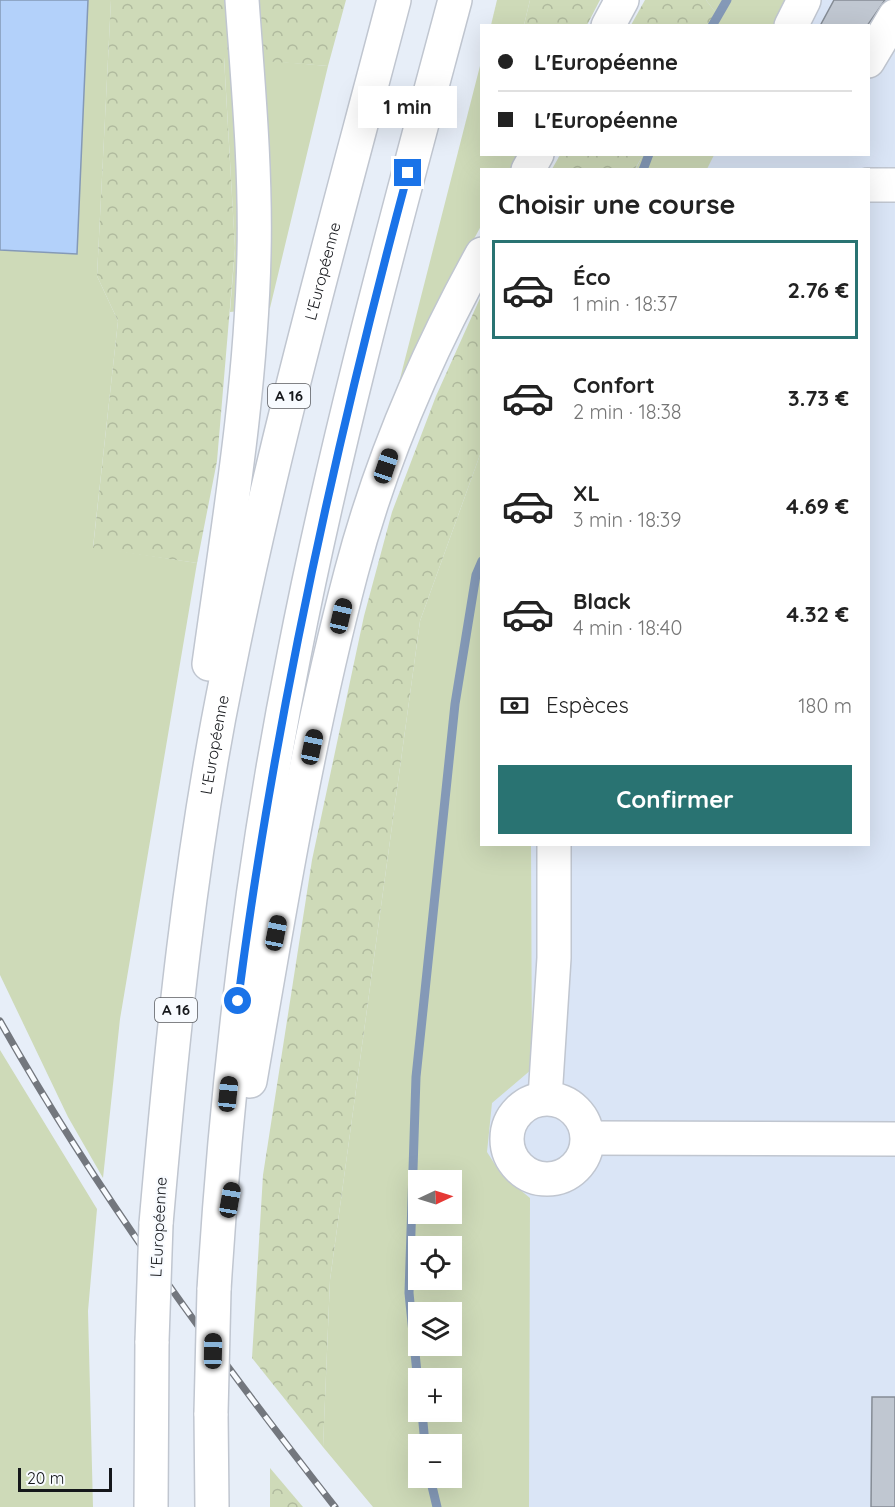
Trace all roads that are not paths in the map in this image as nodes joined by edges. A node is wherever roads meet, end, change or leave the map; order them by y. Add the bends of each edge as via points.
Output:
1 (242, 0) edge
2 (394, 0) edge
3 (455, 0) edge
4 (622, 0) edge
5 (804, 0) edge
6 (895, 16) edge
7 (609, 24) edge
8 (792, 24) edge
9 (870, 58) edge
10 (870, 185) edge
11 (895, 185) edge
12 (480, 258) edge
13 (205, 797) junction
14 (554, 846) edge
15 (545, 1098) junction
16 (588, 1138) junction
17 (895, 1139) edge
18 (214, 1290) junction
19 (151, 1507) edge
20 (212, 1507) edge

1 - 13 main road via 254,199 252,311 230,523 205,690
2 - 13 main road, L'Européenne / A 16 via 270,472
3 - 18 main road via 363,346 294,653 239,990
4 - 7 main road
5 - 8 main road
6 - 9 main road
10 - 11 main road
12 - 18 main road via 433,347 411,400 351,573 295,829
13 - 19 main road, L'Européenne / A 16, bridge via 179,981 156,1224
14 - 15 main road via 554,958
15 - 16 main road via 558,1100 580,1114
15 - 16 main road via 531,1102 511,1120 508,1148 522,1171 535,1178 561,1178 581,1162
16 - 17 main road
18 - 20 main road, bridge

